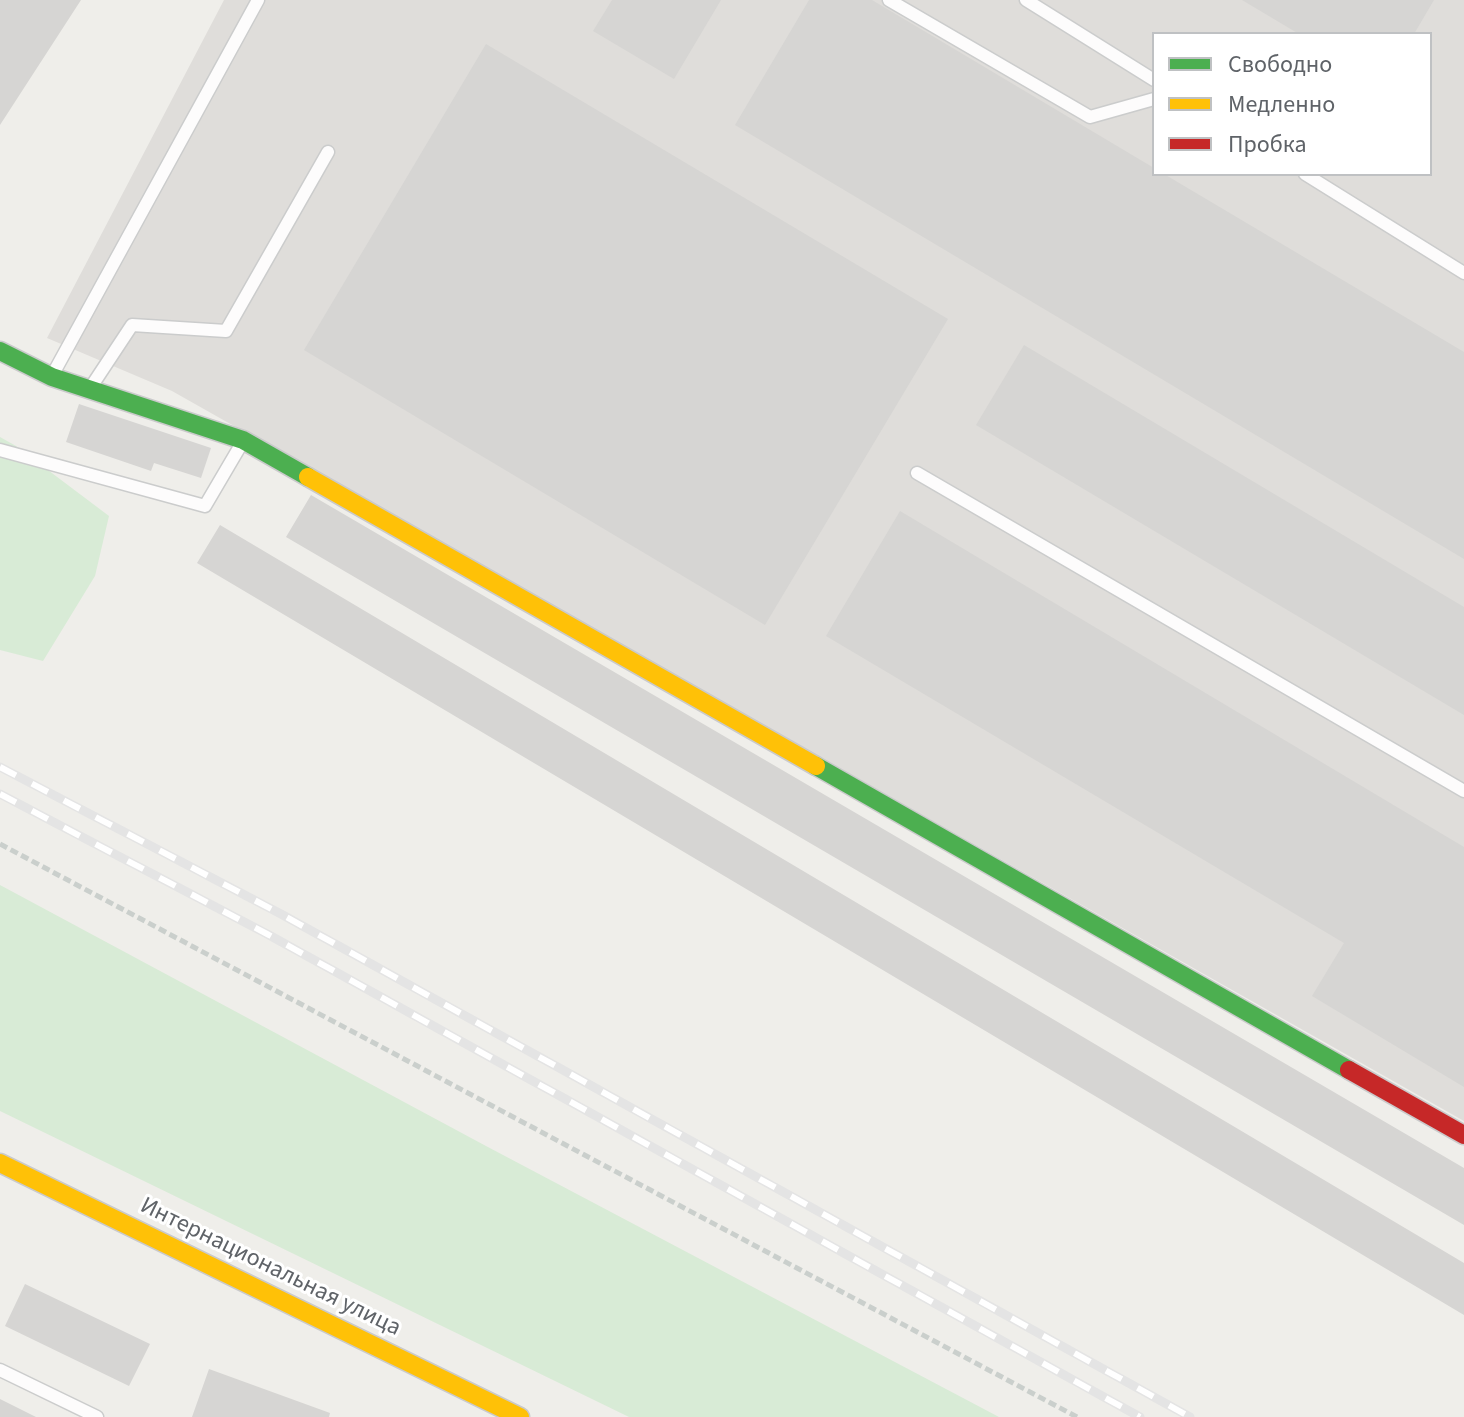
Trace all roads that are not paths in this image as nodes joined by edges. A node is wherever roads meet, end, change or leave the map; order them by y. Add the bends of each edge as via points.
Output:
1 (258, 0) edge
2 (889, 0) edge
3 (1026, 0) edge
4 (1152, 79) edge
5 (1152, 100) edge
6 (328, 152) dead end
7 (1308, 176) edge
8 (1464, 273) edge
9 (0, 351) edge
10 (52, 377) junction
11 (89, 390) junction
12 (243, 440) junction
13 (0, 450) edge
14 (917, 473) dead end
15 (1464, 791) edge
16 (1464, 1135) edge
17 (0, 1163) edge
18 (0, 1370) edge
19 (97, 1417) edge
20 (520, 1417) edge

1 - 10 lane
2 - 5 lane via 1090,117
3 - 4 lane
6 - 11 lane via 226,331 132,325
7 - 8 lane
9 - 10 street
10 - 11 street
11 - 12 street
12 - 13 lane via 205,506
12 - 16 street
14 - 15 lane
17 - 20 street, Интернациональная улица
18 - 19 lane

